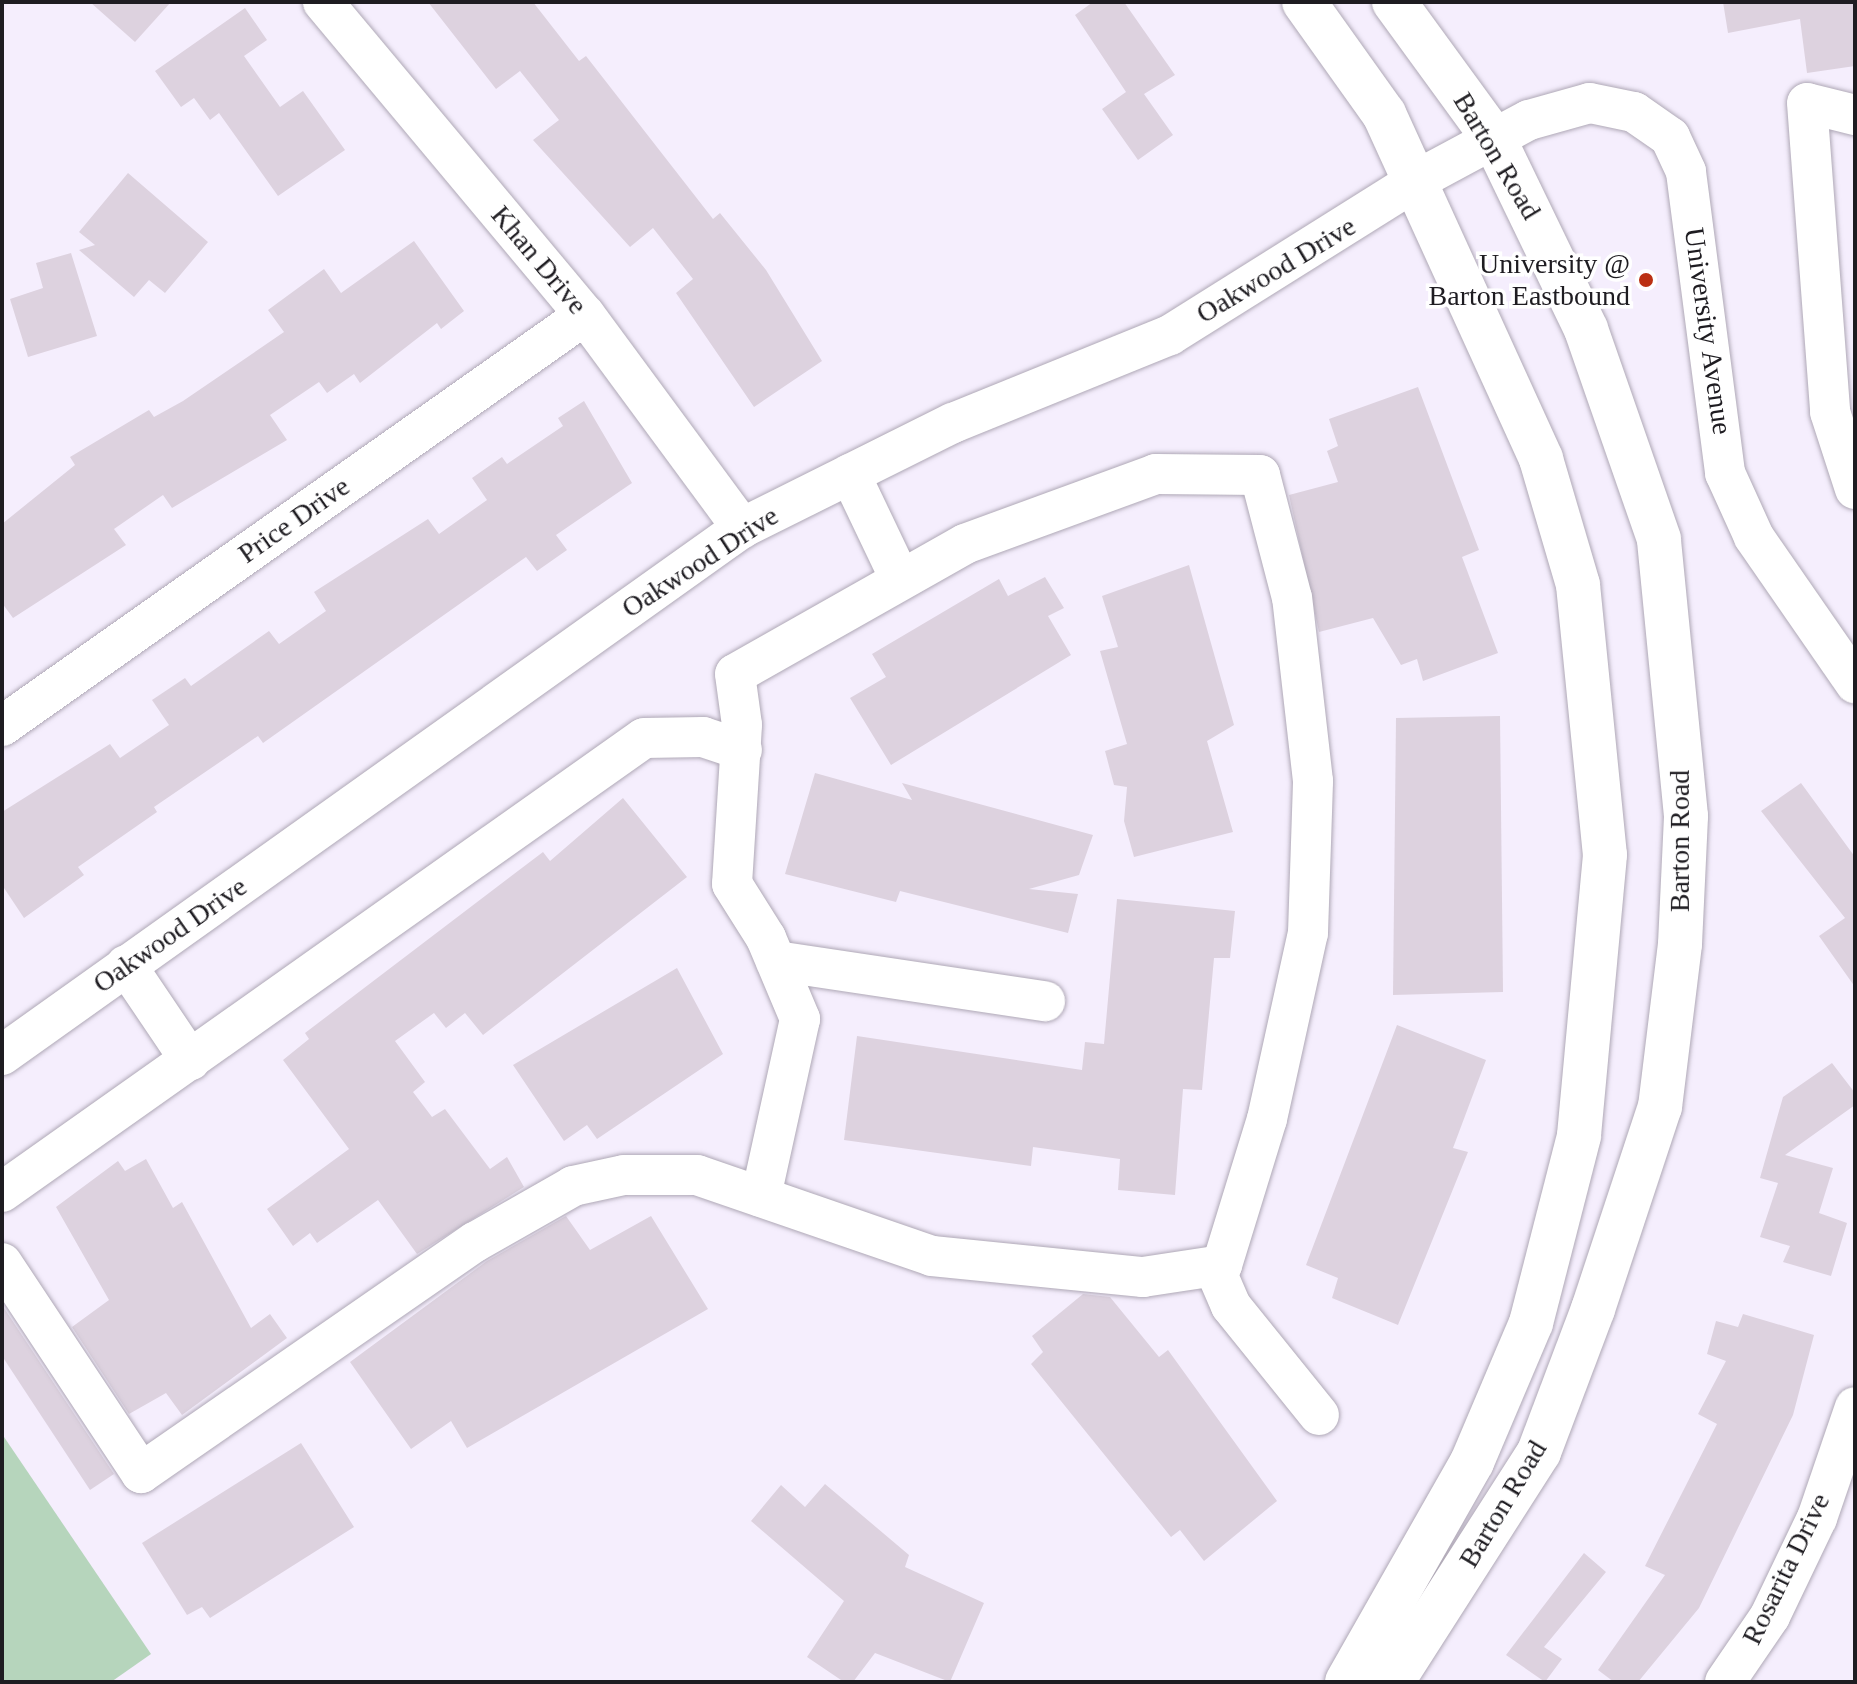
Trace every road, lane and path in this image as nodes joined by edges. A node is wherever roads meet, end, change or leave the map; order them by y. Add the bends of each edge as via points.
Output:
1 (323, 2) edge
2 (1304, 2) edge
3 (1397, 3) edge
4 (1855, 115) edge
5 (1494, 139) junction
6 (1417, 180) junction
7 (585, 315) junction
8 (850, 474) junction
9 (1855, 489) edge
10 (742, 528) junction
11 (900, 579) junction
12 (1855, 683) edge
13 (2, 726) edge
14 (742, 750) junction
15 (776, 961) junction
16 (126, 965) junction
17 (1045, 1001) dead end
18 (6, 1044) edge
19 (190, 1060) junction
20 (2, 1192) edge
21 (761, 1197) junction
22 (2, 1263) edge
23 (1215, 1269) junction
24 (1855, 1407) edge
25 (1319, 1415) dead end
26 (1347, 1682) edge
27 (1392, 1682) edge
28 (1725, 1682) edge

1 - 7 street, Khan Drive
2 - 6 main road, Barton Road via 1384,114
3 - 5 main road, Barton Road
4 - 9 street via 1807,103 1830,412
5 - 6 street, Oakwood Drive
5 - 12 street, University Avenue via 1590,103 1634,112 1670,137 1686,172 1725,473 1754,537
5 - 27 main road, Barton Road via 1586,329 1659,539 1686,816 1680,944 1660,1107 1539,1452
6 - 8 street, Oakwood Drive via 1170,335 953,423
6 - 26 main road, Barton Road via 1541,459 1578,585 1603,886 1579,1136 1531,1323 1472,1462
7 - 10 street, Khan Drive
7 - 13 street, Price Drive
8 - 10 street, Oakwood Drive
8 - 11 street
10 - 16 street, Oakwood Drive
11 - 14 street via 735,674
11 - 23 street via 965,544 1156,474 1260,475 1292,598 1313,781 1308,933 1267,1119
14 - 15 street via 732,884
14 - 19 street via 703,737 644,738
15 - 17 street
15 - 21 street via 800,1019
16 - 18 street, Oakwood Drive
16 - 19 street
19 - 20 street
21 - 22 street via 697,1175 624,1175 573,1186 475,1242 141,1473
21 - 23 street via 932,1256 1143,1277
23 - 25 street via 1231,1306
24 - 28 street, Rosarita Drive via 1817,1518 1770,1616

